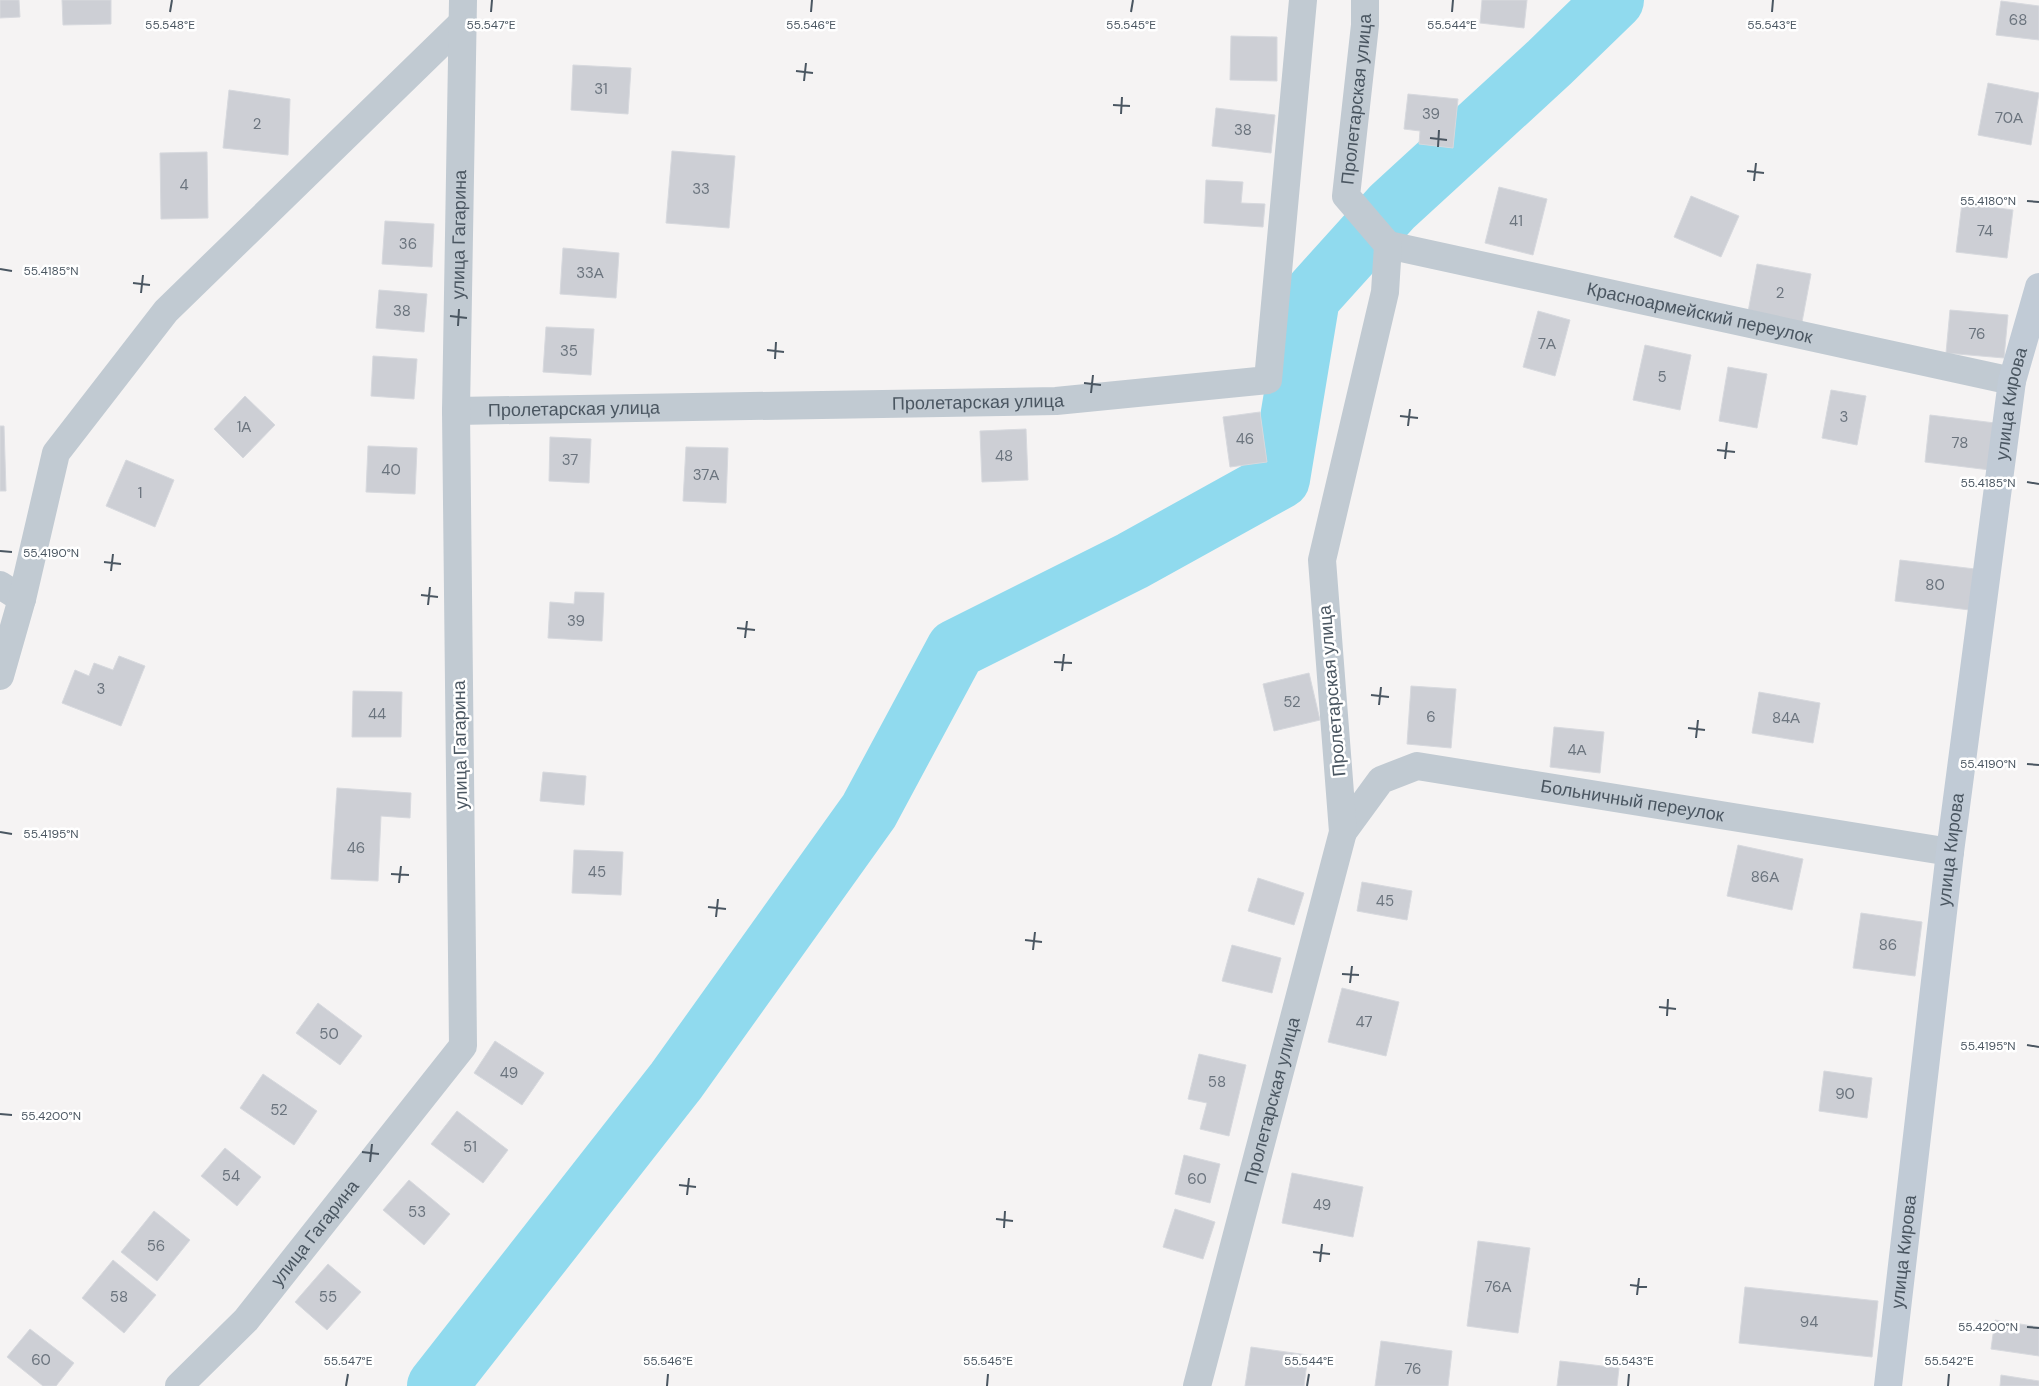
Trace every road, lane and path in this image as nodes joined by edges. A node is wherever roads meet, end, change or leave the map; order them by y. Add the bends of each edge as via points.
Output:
1 (1303, 0) edge
2 (1365, 0) edge
3 (463, 11) edge
4 (1386, 245) junction
5 (2039, 287) edge
6 (2012, 381) junction
7 (456, 411) junction
8 (11, 592) edge
9 (0, 676) edge
10 (1343, 832) junction
11 (1950, 852) junction
12 (179, 1386) edge
13 (1197, 1386) edge
14 (1888, 1386) edge

1 - 7 street, Пролетарская улица via 1268,380 1056,401
2 - 4 street, Пролетарская улица via 1346,196
3 - 7 street, улица Гагарина
3 - 8 street via 166,311 56,453
4 - 6 street, Красноармейский переулок
4 - 10 street, Пролетарская улица via 1385,292 1322,560
5 - 6 street, улица Кирова
6 - 11 street, улица Кирова
7 - 12 street, улица Гагарина via 463,1046 246,1320
8 - 9 street
10 - 11 street, Больничный переулок via 1381,780 1417,766
10 - 13 street, Пролетарская улица
11 - 14 street, улица Кирова

